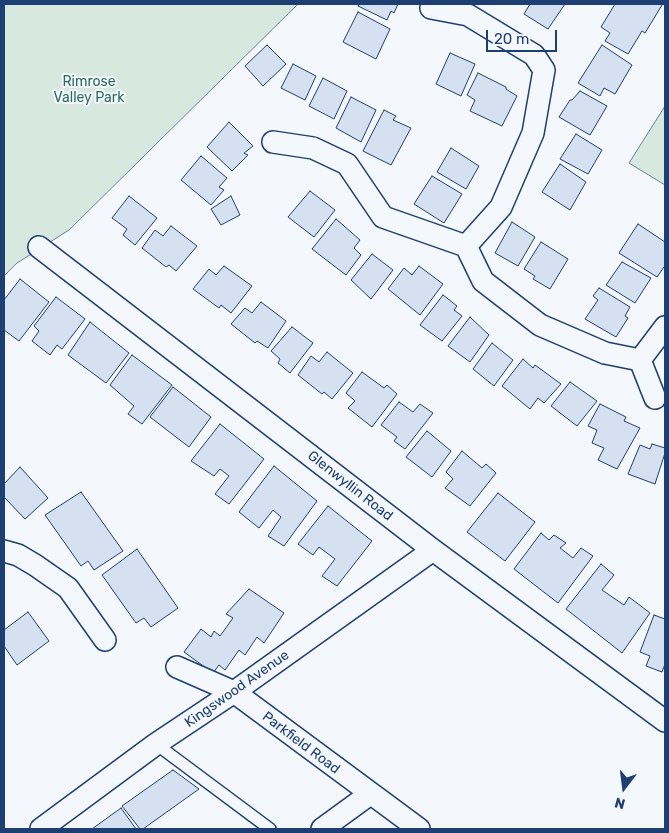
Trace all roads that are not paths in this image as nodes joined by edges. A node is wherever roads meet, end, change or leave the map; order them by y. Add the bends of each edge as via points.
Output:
1 (431, 8) dead end
2 (273, 142) dead end
3 (466, 246) junction
4 (39, 247) dead end
5 (665, 327) edge
6 (640, 360) junction
7 (660, 397) edge
8 (433, 550) junction
9 (4, 551) edge
10 (105, 640) dead end
11 (177, 667) dead end
12 (234, 692) junction
13 (665, 721) edge
14 (156, 744) junction
15 (370, 794) junction
16 (42, 829) edge
17 (270, 829) edge
18 (322, 829) edge
19 (419, 829) edge

1 - 3 street via 468,15 534,54 544,70 533,133 501,207
2 - 3 street via 313,148 347,164 383,217
3 - 6 street via 483,281 540,325 605,353
4 - 8 street, Glenwyllin Road
5 - 6 street
6 - 7 street
8 - 12 street, Kingswood Avenue
8 - 13 street, Glenwyllin Road
9 - 10 street via 26,560 68,588
11 - 12 street, Parkfield Road
12 - 14 street, Kingswood Avenue
12 - 15 street, Parkfield Road
14 - 16 street, Kingswood Avenue
14 - 17 lane
15 - 18 street
15 - 19 street, Parkfield Road

